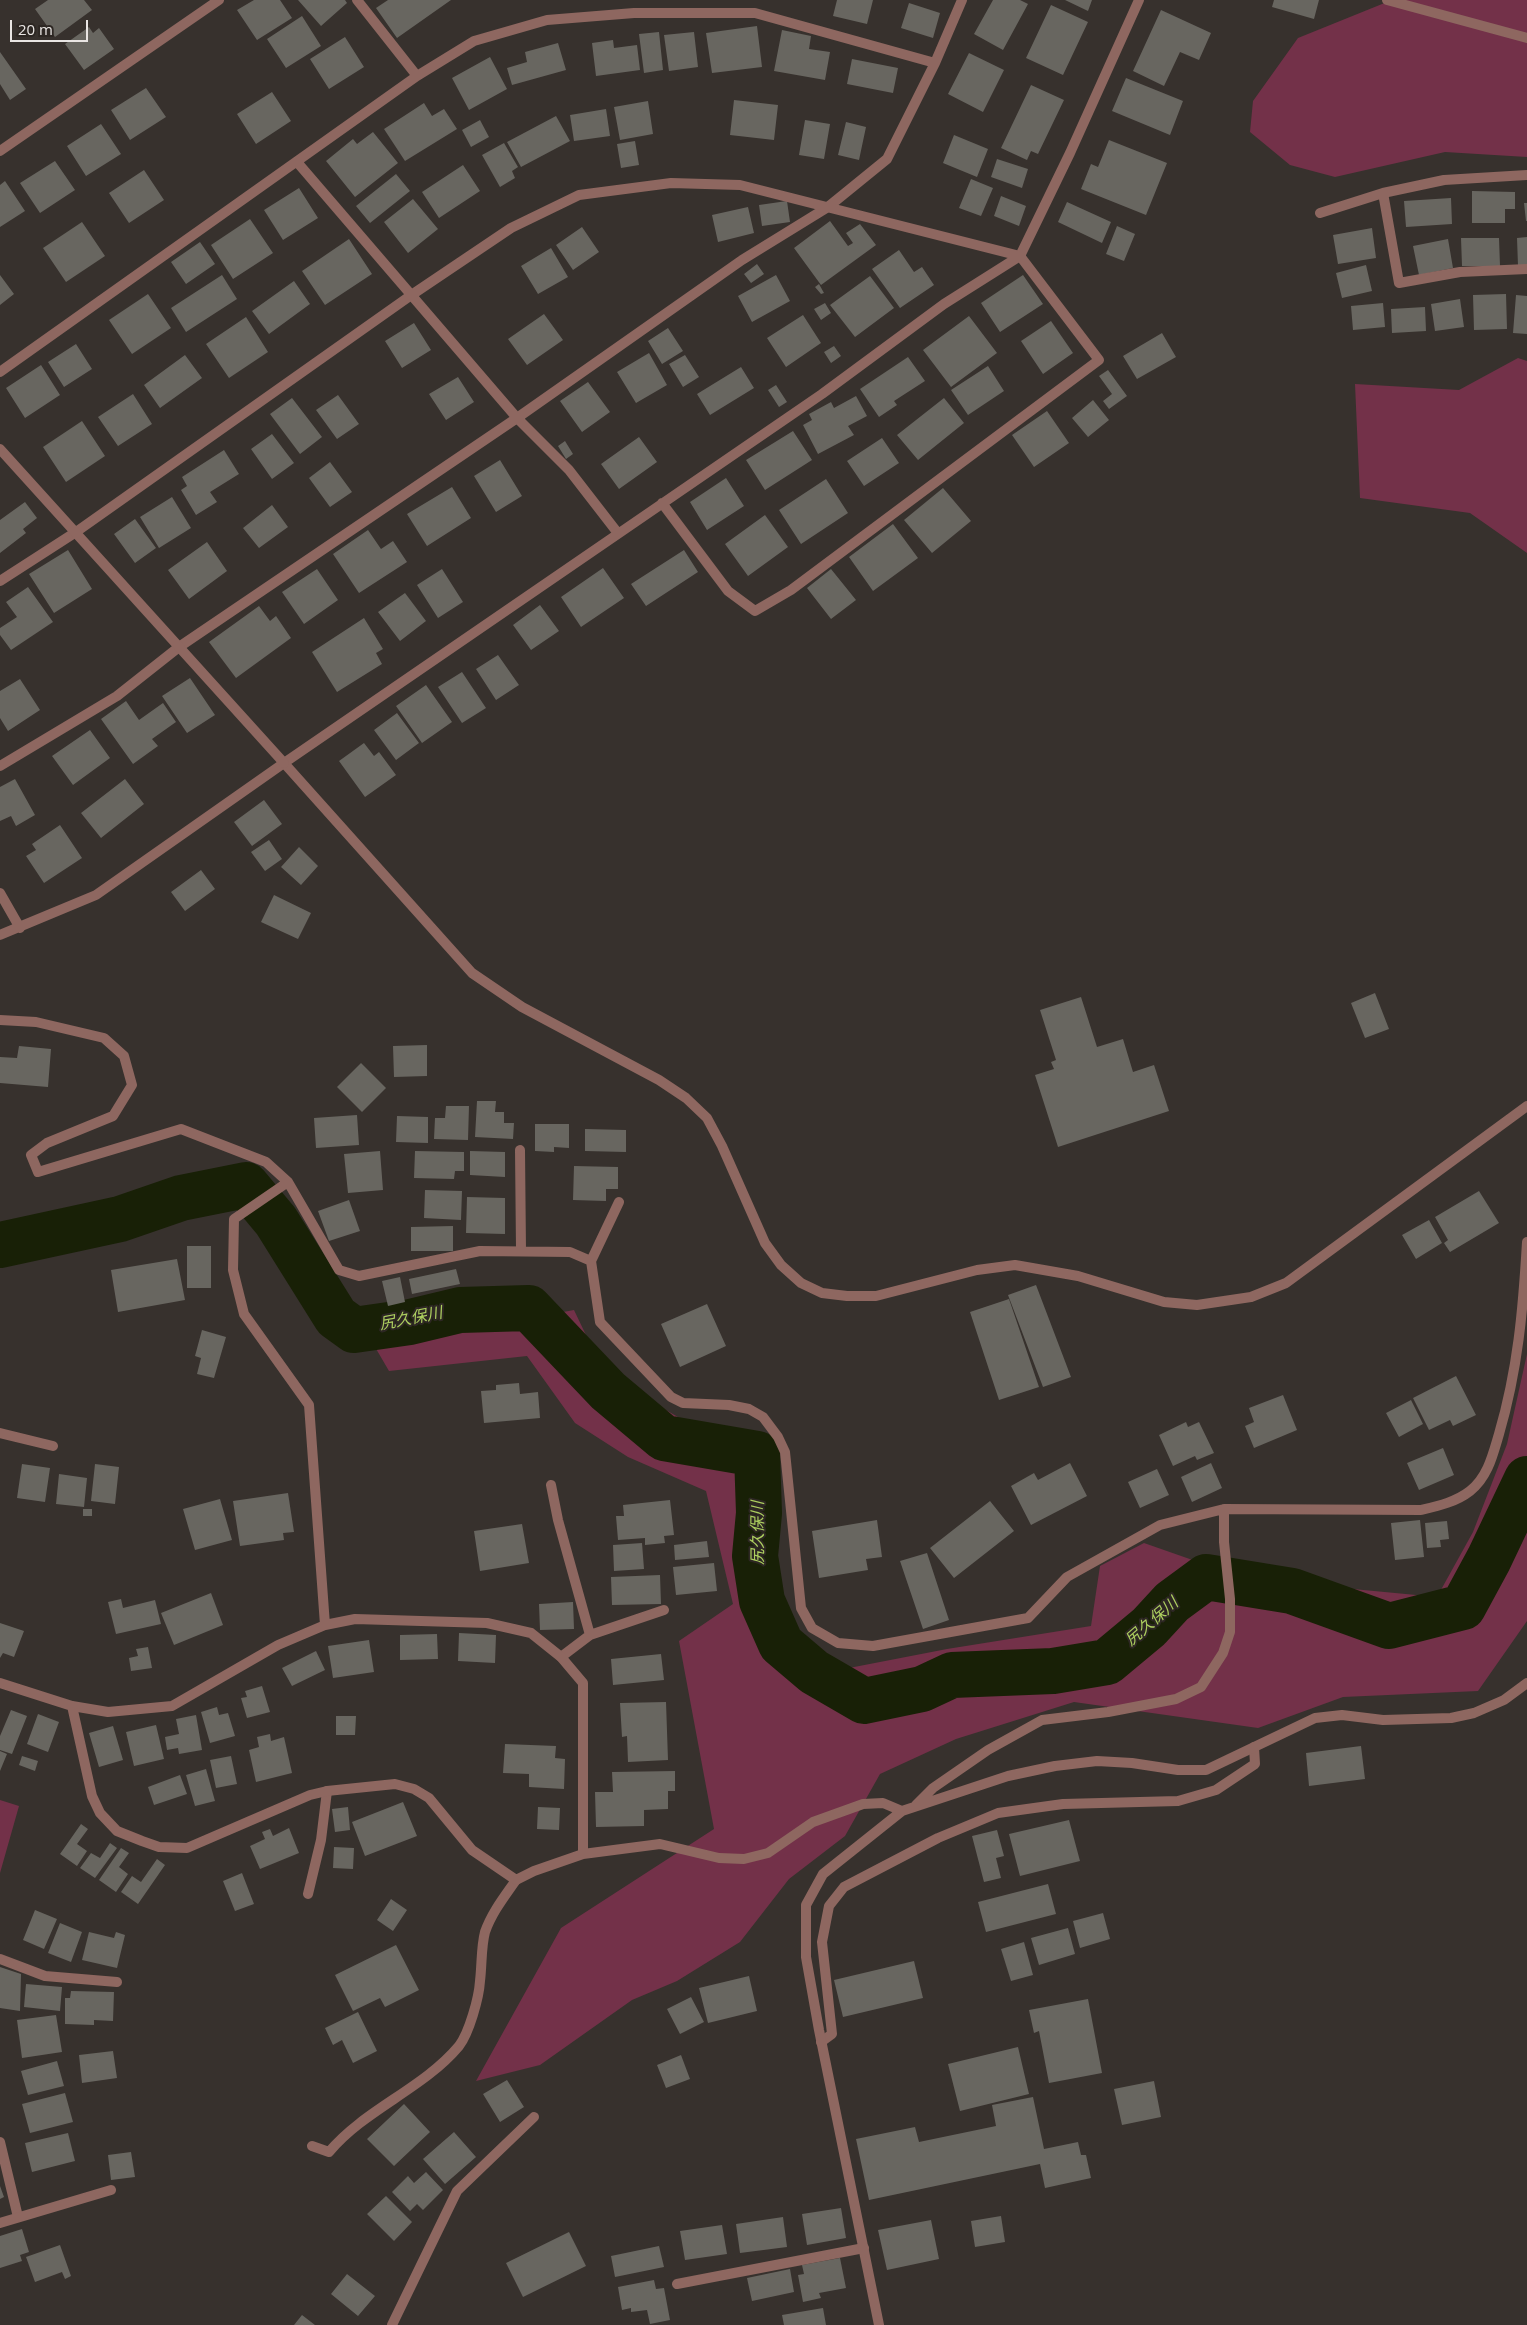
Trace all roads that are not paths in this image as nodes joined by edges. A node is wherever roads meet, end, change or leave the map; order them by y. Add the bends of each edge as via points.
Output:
1 (219, 0) edge
2 (358, 0) edge
3 (962, 0) edge
4 (1139, 0) edge
5 (1387, 0) edge
6 (1527, 38) edge
7 (935, 63) junction
8 (417, 76) junction
9 (0, 151) edge
10 (297, 162) junction
11 (1527, 175) edge
12 (1383, 193) junction
13 (828, 208) junction
14 (1320, 214) dead end
15 (1020, 256) junction
16 (1527, 269) edge
17 (410, 296) junction
18 (0, 372) edge
19 (517, 418) junction
20 (0, 449) edge
21 (662, 503) junction
22 (76, 532) junction
23 (618, 532) junction
24 (0, 581) edge
25 (178, 647) junction
26 (284, 763) junction
27 (0, 766) edge
28 (0, 893) edge
29 (20, 928) junction
30 (0, 935) edge
31 (0, 1020) edge
32 (1527, 1106) edge
33 (520, 1150) dead end
34 (288, 1182) junction
35 (619, 1202) dead end
36 (1527, 1242) edge
37 (521, 1250) junction
38 (591, 1261) junction
39 (0, 1433) edge
40 (53, 1446) dead end
41 (551, 1485) dead end
42 (1224, 1509) junction
43 (664, 1610) dead end
44 (325, 1625) junction
45 (590, 1635) junction
46 (561, 1657) junction
47 (0, 1683) edge
48 (1527, 1683) edge
49 (72, 1706) junction
50 (1254, 1747) junction
51 (327, 1791) junction
52 (915, 1806) junction
53 (902, 1811) junction
54 (583, 1854) junction
55 (516, 1880) junction
56 (308, 1894) dead end
57 (0, 1959) edge
58 (117, 1982) dead end
59 (821, 2042) junction
60 (534, 2117) dead end
61 (0, 2142) edge
62 (312, 2146) dead end
63 (111, 2190) dead end
64 (18, 2217) junction
65 (0, 2223) edge
66 (864, 2248) junction
67 (677, 2284) dead end
68 (392, 2325) edge
69 (879, 2325) edge

1 - 9 street
2 - 8 street
3 - 7 street
4 - 15 street
5 - 6 street
7 - 8 street via 755,13 634,13 547,20 474,40
7 - 13 street via 887,159
8 - 10 street
10 - 17 street
10 - 18 street
11 - 12 street via 1444,180
12 - 14 street
12 - 16 street via 1399,283 1460,272
13 - 15 street
13 - 17 street via 740,185 671,183 579,195 511,228
13 - 19 street via 742,260
15 - 21 street via 944,304 822,394
15 - 21 street via 1100,360 791,590 754,611 728,592
17 - 19 street
17 - 22 street
19 - 23 street via 569,470
19 - 25 street
20 - 22 street
21 - 23 street
22 - 24 street
22 - 25 street
23 - 26 street
25 - 26 street
25 - 27 street via 117,696
26 - 29 street via 96,896
26 - 32 street via 472,973 522,1007 658,1080 686,1098 707,1118 765,1243 781,1265 801,1283 822,1292 876,1296 977,1270 1015,1265 1078,1276 1164,1302 1197,1305 1251,1297 1286,1283
28 - 29 street
29 - 30 street
31 - 34 street via 36,1022 104,1038 124,1056 132,1086 113,1116 47,1142 31,1155 38,1172 181,1129 266,1162
33 - 37 street
34 - 37 street via 339,1270 360,1276 480,1252
34 - 44 street via 234,1219 233,1270 244,1314 309,1405
35 - 38 street
36 - 42 street via 1520,1347 1510,1395 1488,1468 1471,1490 1450,1503 1421,1510
37 - 38 street via 570,1252
38 - 42 street via 600,1322 671,1396 683,1403 750,1409 771,1425 785,1452 801,1608 812,1628 838,1643 874,1646 1028,1618 1067,1577 1151,1530
39 - 40 street
41 - 45 street
42 - 52 street via 1230,1632 1224,1653 1201,1687 1176,1699 1042,1720 988,1750 933,1788
43 - 45 street
44 - 46 street via 354,1619 486,1622 531,1633
44 - 49 street via 278,1645 172,1706 108,1712
45 - 46 street
46 - 54 street via 583,1683
47 - 49 street
48 - 50 street via 1504,1700 1474,1713 1451,1718 1383,1720 1342,1715 1315,1718
49 - 51 street via 92,1796 100,1813 117,1831 142,1842 159,1847 187,1848 310,1795
50 - 52 street via 1206,1770 1097,1761 1055,1766 1008,1776
50 - 59 street via 1255,1764 1216,1790 1178,1801 1063,1804 998,1813 938,1838 844,1887 828,1906 824,1926 822,1942 832,2034
51 - 55 street via 395,1784 414,1789 429,1798 472,1850
51 - 56 street via 321,1840
52 - 53 street
53 - 54 street via 884,1803 863,1804 813,1822 768,1853 744,1859 719,1858 660,1844
53 - 59 street via 824,1874 806,1905 806,1957
54 - 55 street
55 - 62 street via 492,1914 485,1934 480,1984 467,2033 459,2046 428,2075 342,2137 329,2152
57 - 58 street via 44,1976
59 - 66 street
60 - 68 street via 457,2192
61 - 64 street
63 - 64 street
64 - 65 street
66 - 67 street
66 - 69 street

